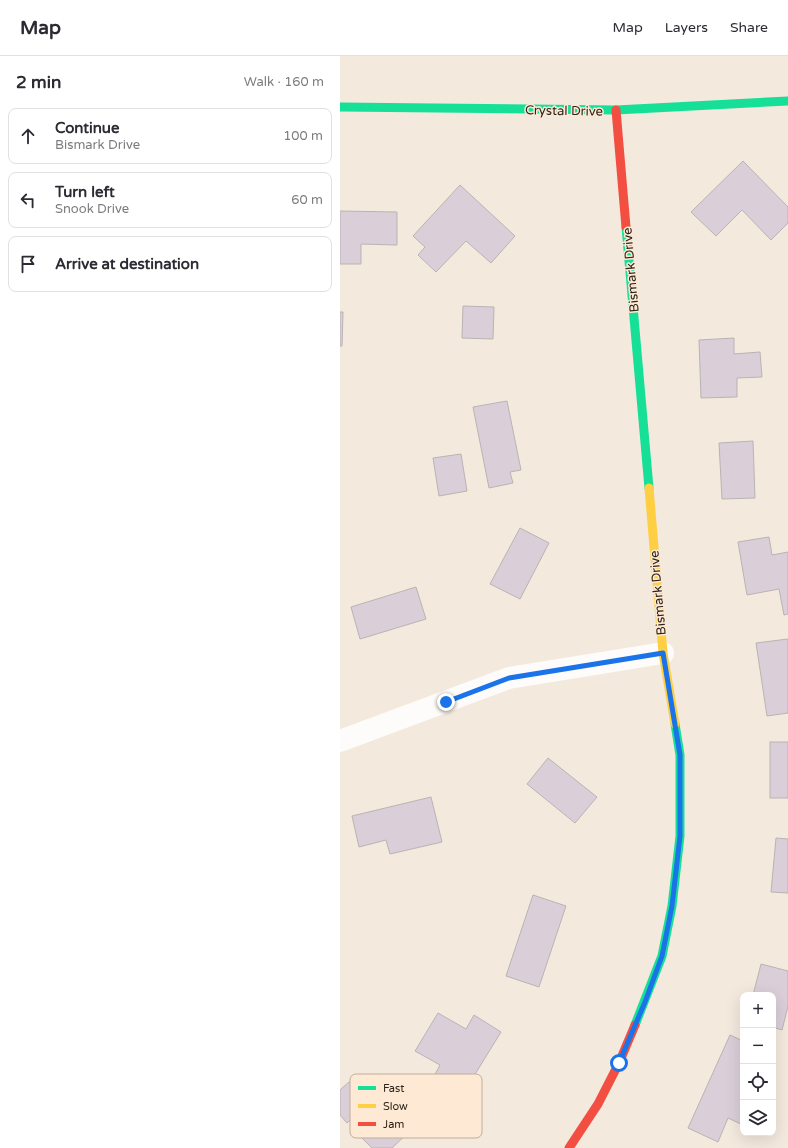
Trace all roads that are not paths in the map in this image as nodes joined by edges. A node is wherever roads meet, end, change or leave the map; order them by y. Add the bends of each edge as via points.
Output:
1 (788, 101) edge
2 (340, 107) edge
3 (616, 110) junction
4 (663, 653) junction
5 (340, 741) edge
6 (569, 1148) edge

1 - 3 street, Crystal Drive
2 - 3 street, Crystal Drive
3 - 4 street, Bismark Drive
4 - 5 street via 509,678
4 - 6 street, Bismark Drive via 680,755 680,836 672,906 662,956 642,1009 598,1104

